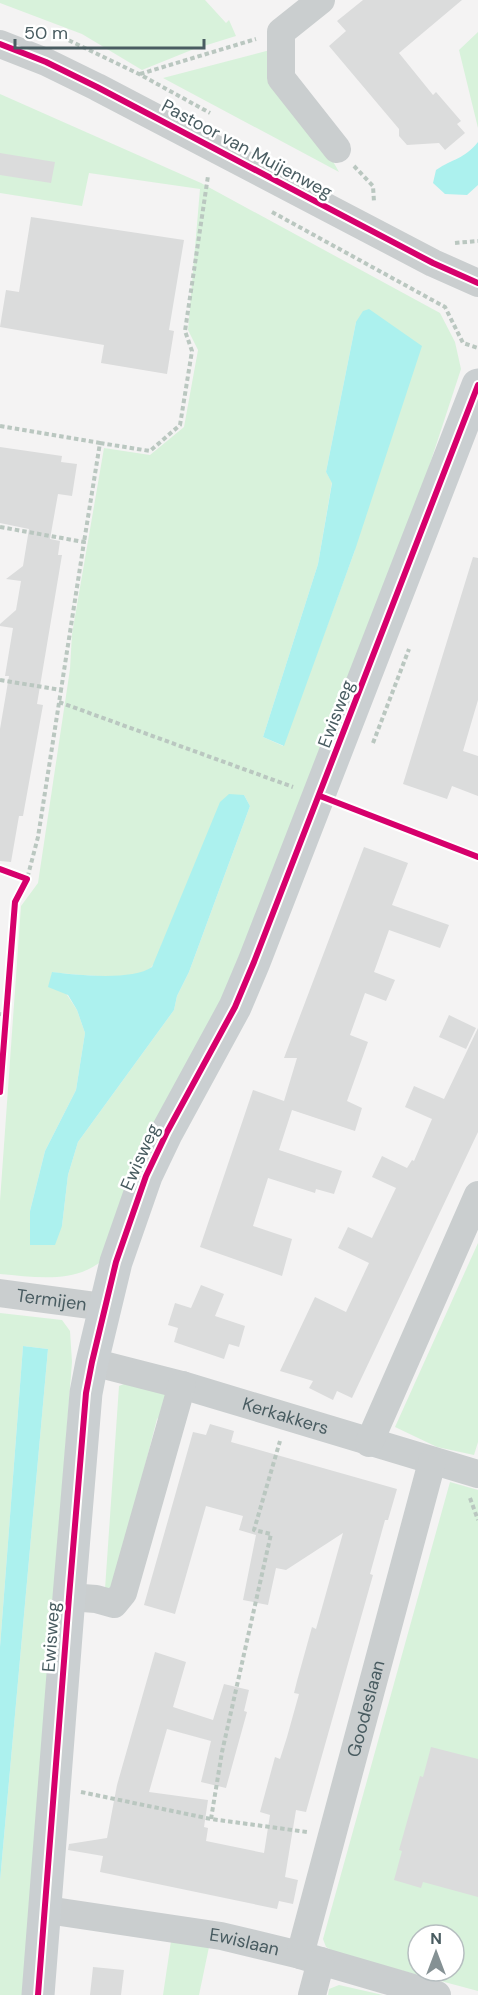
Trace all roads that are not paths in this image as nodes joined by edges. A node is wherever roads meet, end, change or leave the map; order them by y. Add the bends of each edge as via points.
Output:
1 (321, 0) edge
2 (0, 44) edge
3 (337, 149) road end
4 (478, 283) edge
5 (478, 385) edge
6 (478, 1195) edge
7 (0, 1293) edge
8 (104, 1307) junction
9 (92, 1362) junction
10 (182, 1385) junction
11 (369, 1443) junction
12 (432, 1462) junction
13 (478, 1474) edge
14 (69, 1597) junction
15 (47, 1910) junction
16 (311, 1958) junction
17 (38, 1995) edge
18 (312, 1995) edge
19 (437, 1995) edge

1 - 3 street via 281,32 281,78
2 - 4 street, Pastoor van Muijenweg via 97,87
5 - 8 street, Ewisweg via 235,1007 146,1176
6 - 11 street
7 - 8 street, Termijen
8 - 9 street, Ewisweg
9 - 10 street, Kerkakkers
9 - 14 street, Ewisweg
10 - 11 street, Kerkakkers
10 - 14 street, Ewisweg via 123,1593 114,1604
11 - 12 street, Kerkakkers
12 - 13 street, Kerkakkers
12 - 16 street, Goodeslaan via 332,1835
14 - 15 street, Ewisweg
15 - 16 street, Ewislaan via 221,1936
15 - 17 street, Ewisweg
16 - 18 street, Goodeslaan
16 - 19 street, Ewislaan

